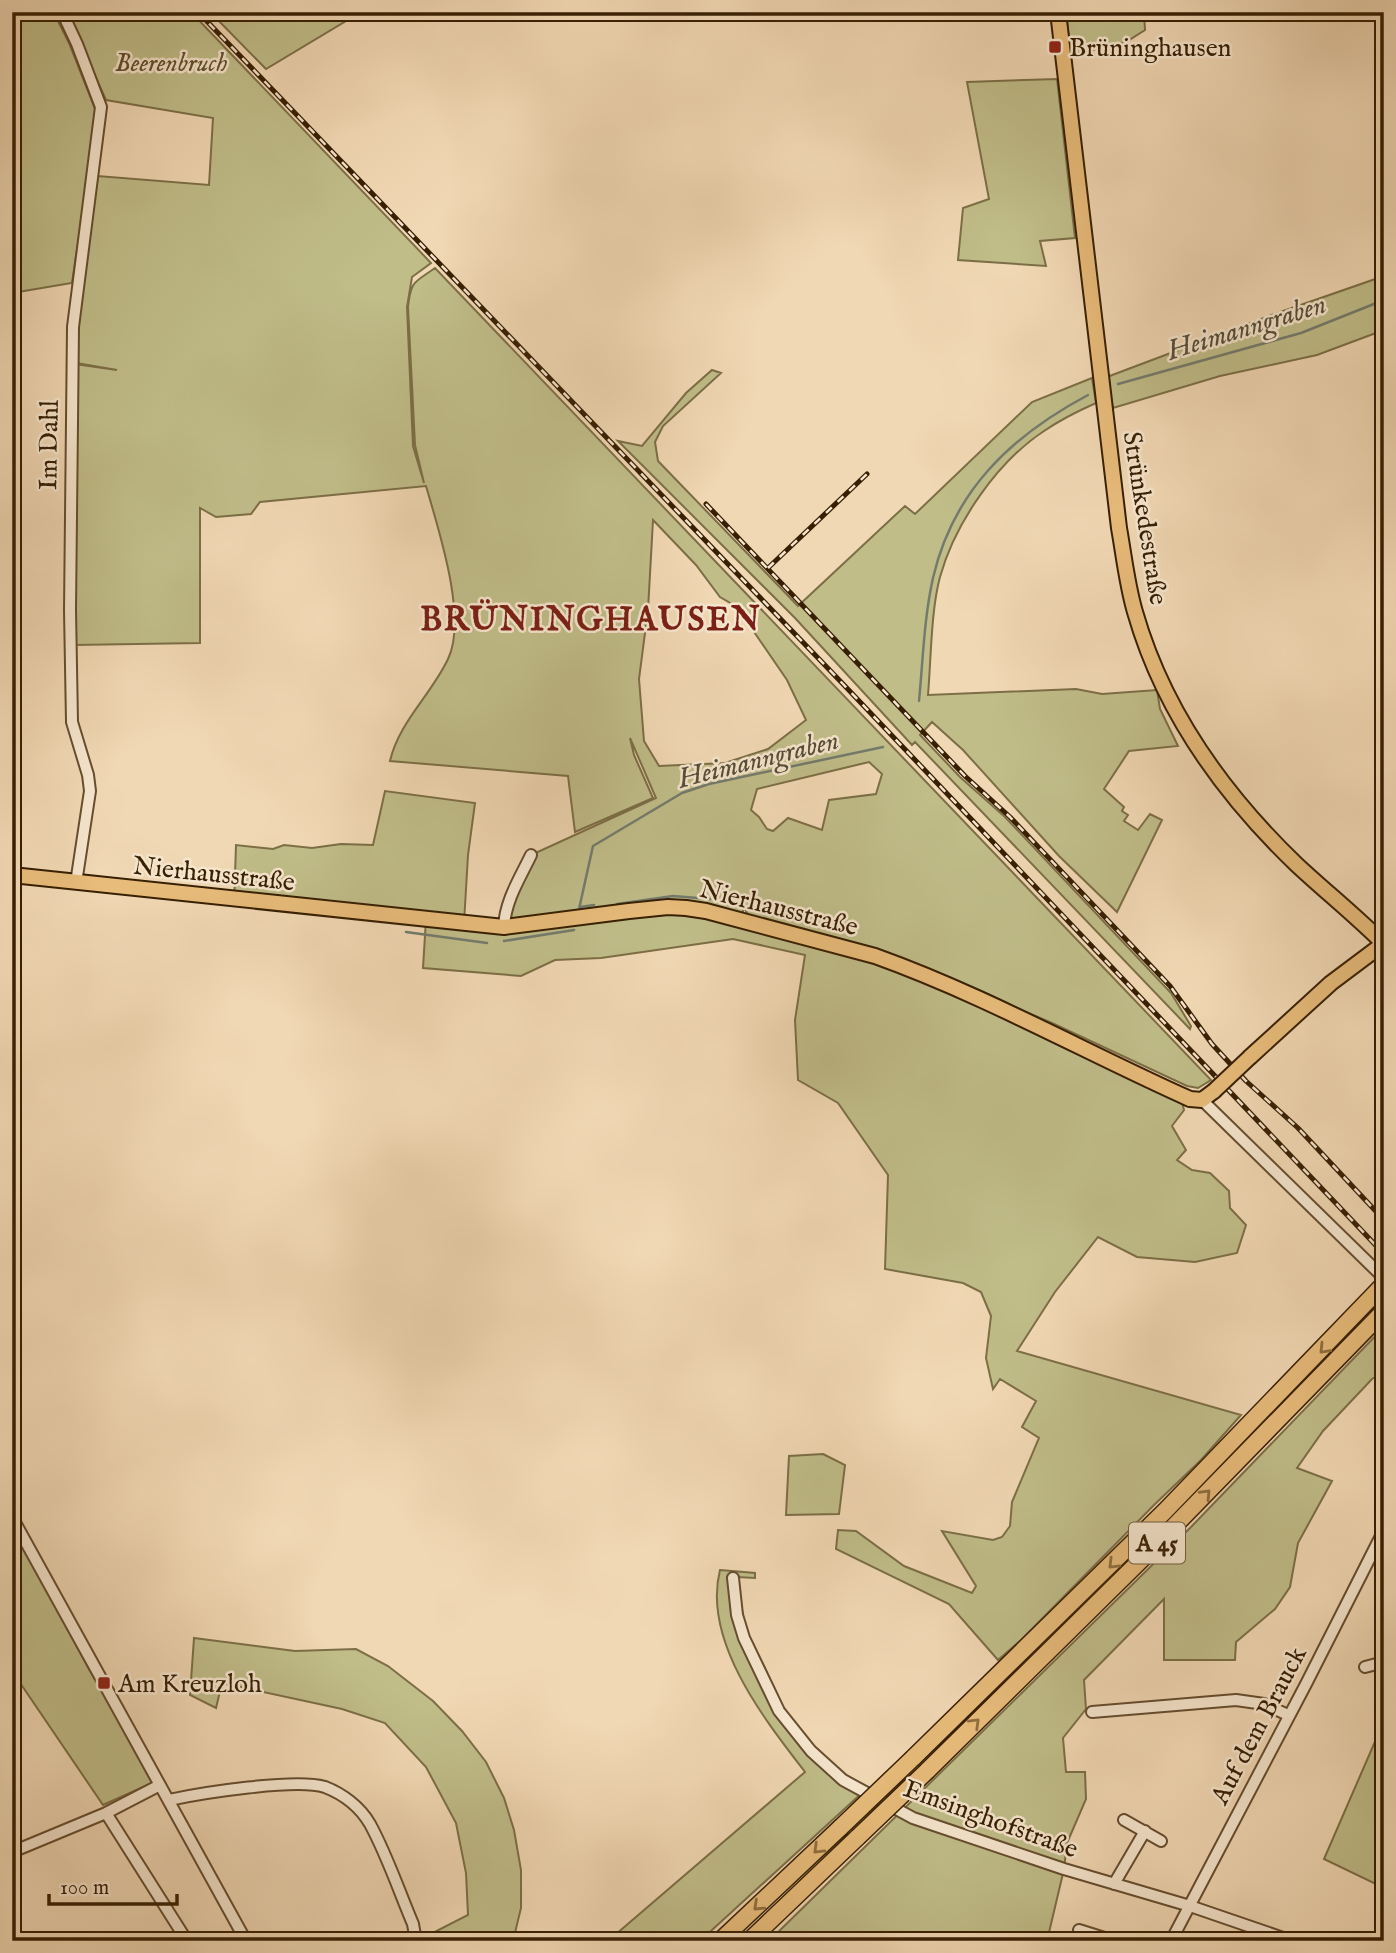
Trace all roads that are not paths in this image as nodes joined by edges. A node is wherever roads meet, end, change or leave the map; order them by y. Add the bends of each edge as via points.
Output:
1 (62, 12) edge
2 (1058, 12) edge
3 (531, 855) dead end
4 (12, 875) edge
5 (76, 883) junction
6 (504, 927) junction
7 (1383, 944) edge
8 (1202, 1100) junction
9 (1384, 1278) edge
10 (1384, 1284) edge
11 (1384, 1311) edge
12 (12, 1517) edge
13 (1384, 1530) edge
14 (733, 1578) dead end
15 (1384, 1662) edge
16 (1365, 1667) dead end
17 (1092, 1712) dead end
18 (1288, 1715) junction
19 (160, 1785) junction
20 (169, 1800) junction
21 (106, 1813) junction
22 (1124, 1820) dead end
23 (1145, 1831) junction
24 (1161, 1841) dead end
25 (12, 1852) edge
26 (1114, 1884) junction
27 (1190, 1906) junction
28 (1079, 1930) dead end
29 (187, 1941) edge
30 (246, 1941) edge
31 (416, 1941) edge
32 (720, 1941) edge
33 (749, 1941) edge
34 (1114, 1941) edge
35 (1171, 1941) edge
36 (1292, 1941) edge

1 - 5 street, Im Dahl via 101,107 73,327 72,722 90,791
2 - 7 main road, Strünkedestraße via 1119,528 1144,641 1185,727 1247,813
3 - 6 street via 511,898
4 - 5 main road, Nierhausstraße
5 - 6 main road, Nierhausstraße
6 - 8 main road, Nierhausstraße via 668,907 706,911 902,966 1167,1089
7 - 8 main road, bridge via 1331,983
8 - 9 street
10 -> 32 highway, A 45, bridge via 1175,1502
33 -> 11 highway, A 45, bridge via 1146,1555
12 - 19 street
13 - 18 street, Auf dem Brauck
14 - 26 street, Emsinghofstraße via 744,1638 779,1711 811,1751 843,1780 913,1818
15 - 16 street
17 - 18 street via 1236,1700 1264,1704
18 - 27 street, Auf dem Brauck
19 - 20 street
19 - 21 street
20 - 30 street
20 - 31 street via 310,1784 337,1793 355,1805 369,1823 413,1924
21 - 25 street
21 - 29 street
22 - 23 street
23 - 24 street
23 - 26 street
26 - 27 street, Emsinghofstraße
27 - 35 street, Auf dem Brauck
27 - 36 street, Emsinghofstraße
28 - 34 street

